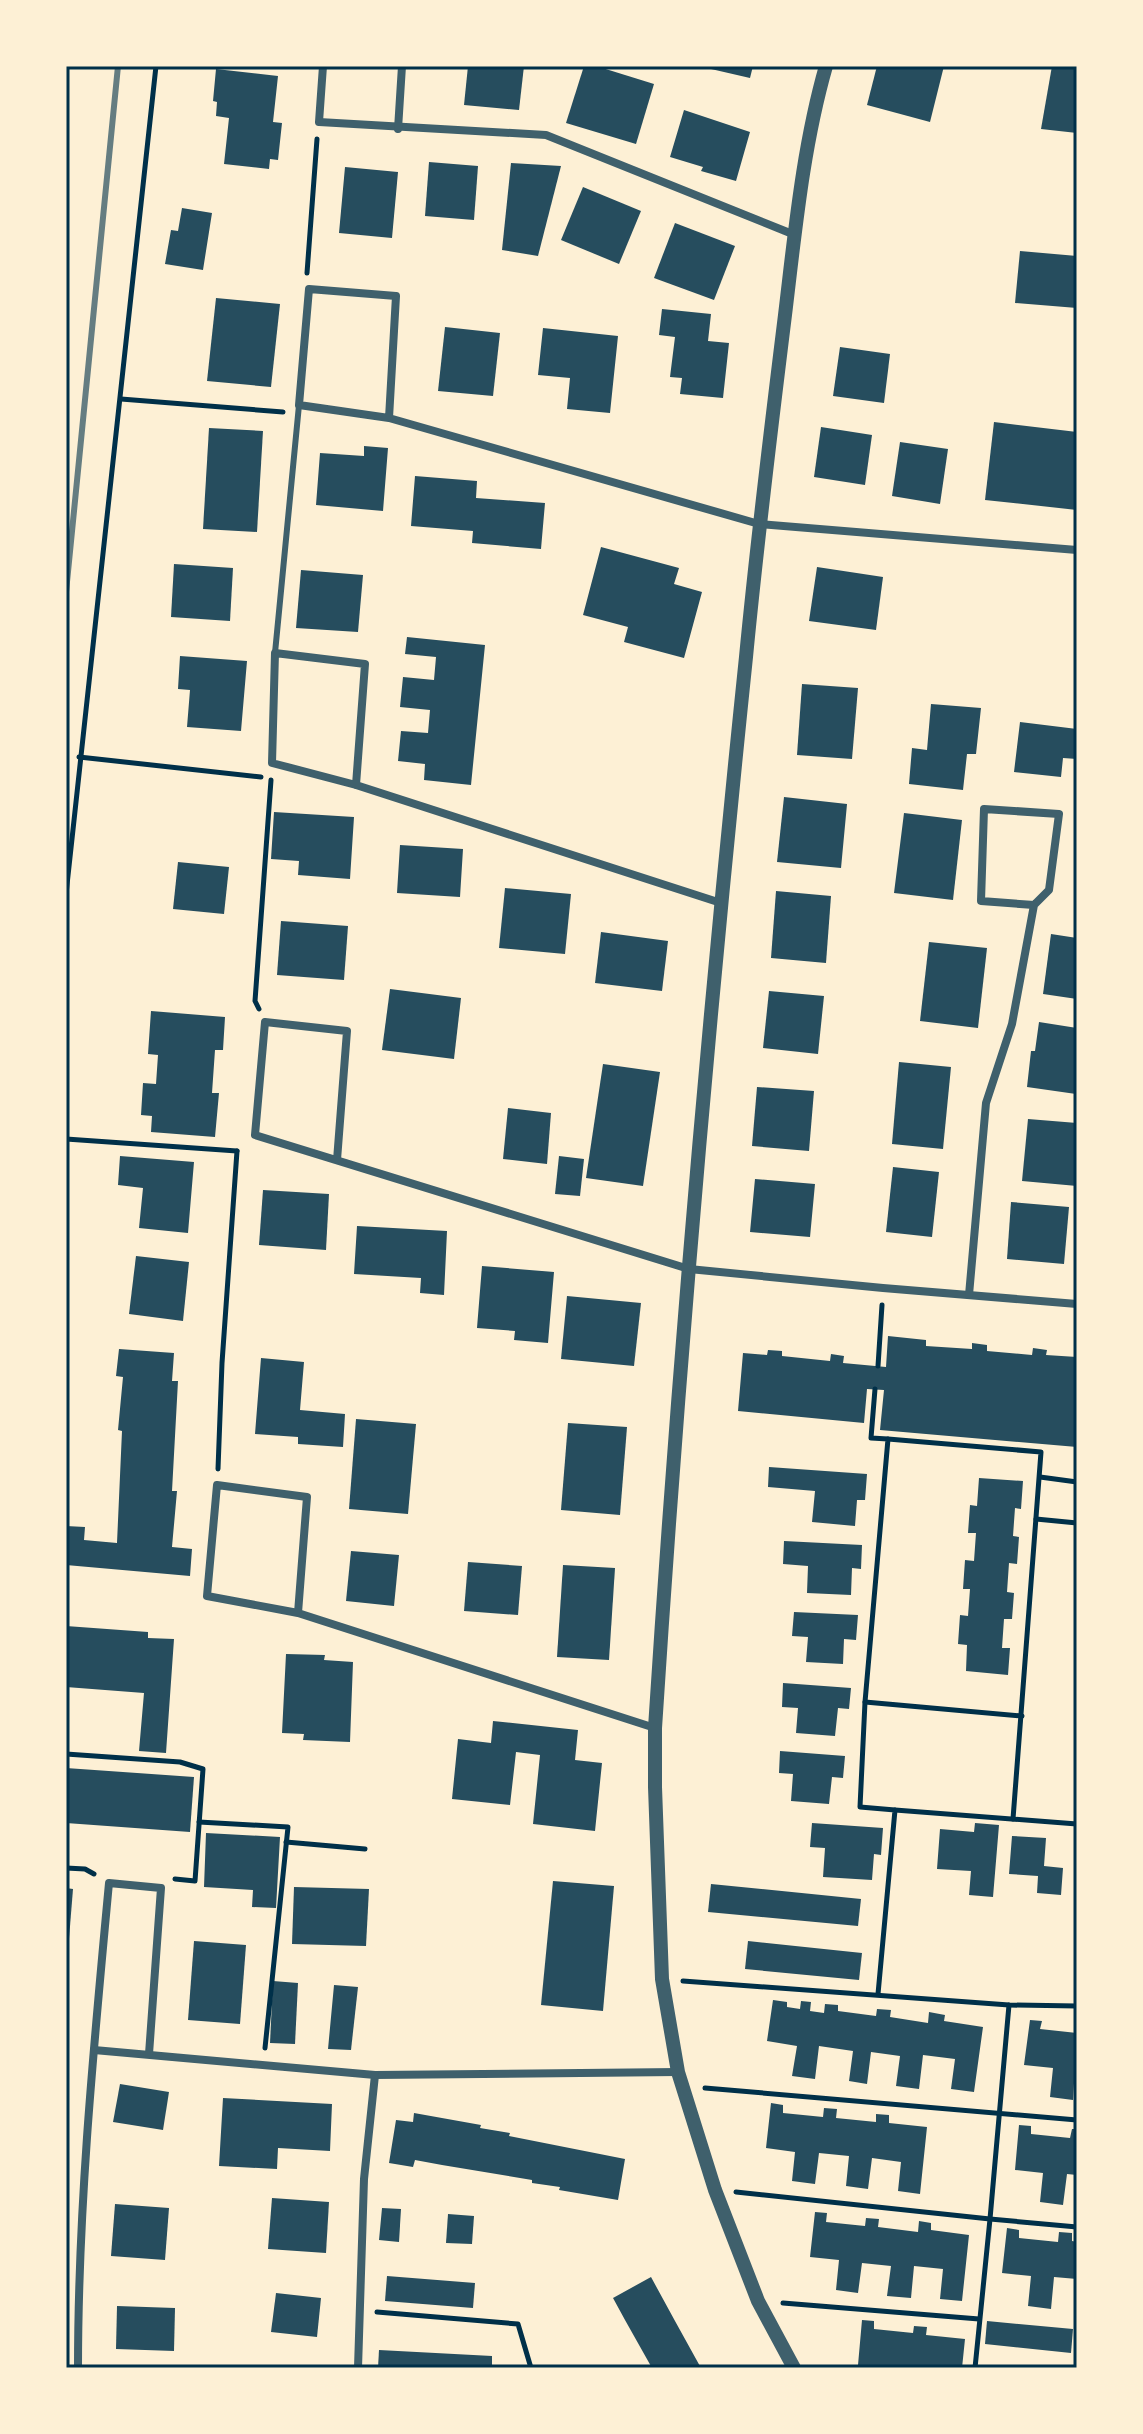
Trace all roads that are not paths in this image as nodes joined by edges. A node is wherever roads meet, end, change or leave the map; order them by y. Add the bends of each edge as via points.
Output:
1 (323, 66) edge
2 (402, 66) edge
3 (826, 66) edge
4 (398, 129) junction
5 (795, 235) junction
6 (299, 409) junction
7 (389, 418) junction
8 (759, 524) junction
9 (1077, 550) edge
10 (275, 653) junction
11 (356, 785) junction
12 (721, 903) junction
13 (1034, 905) junction
14 (337, 1160) junction
15 (689, 1269) junction
16 (969, 1295) junction
17 (1077, 1304) edge
18 (298, 1613) junction
19 (655, 1728) junction
20 (94, 2050) junction
21 (149, 2054) junction
22 (375, 2075) junction
23 (681, 2079) junction
24 (78, 2368) edge
25 (358, 2368) edge
26 (794, 2368) edge

1 - 4 street via 319,122
2 - 4 street
3 - 5 street
4 - 5 street via 546,135
5 - 8 street
6 - 7 street
6 - 7 street via 309,289 396,296
6 - 10 lane
7 - 8 street
8 - 9 street
8 - 12 street
10 - 11 street via 272,763
10 - 11 street via 365,664
11 - 12 street
12 - 15 street
13 - 13 street via 1049,890 1059,814 984,809 981,901
13 - 16 street via 1012,1024 986,1103
14 - 14 street via 347,1031 265,1022 255,1135
14 - 15 street
15 - 16 street
15 - 19 street
16 - 17 street
18 - 18 street via 207,1596 217,1485 307,1497
18 - 19 street
19 - 23 street via 662,1979
20 - 21 street
20 - 21 street via 109,1883 161,1888
20 - 24 street via 78,2282
21 - 22 street
22 - 23 street
22 - 25 street via 364,2179
23 - 26 street via 715,2190 758,2301

